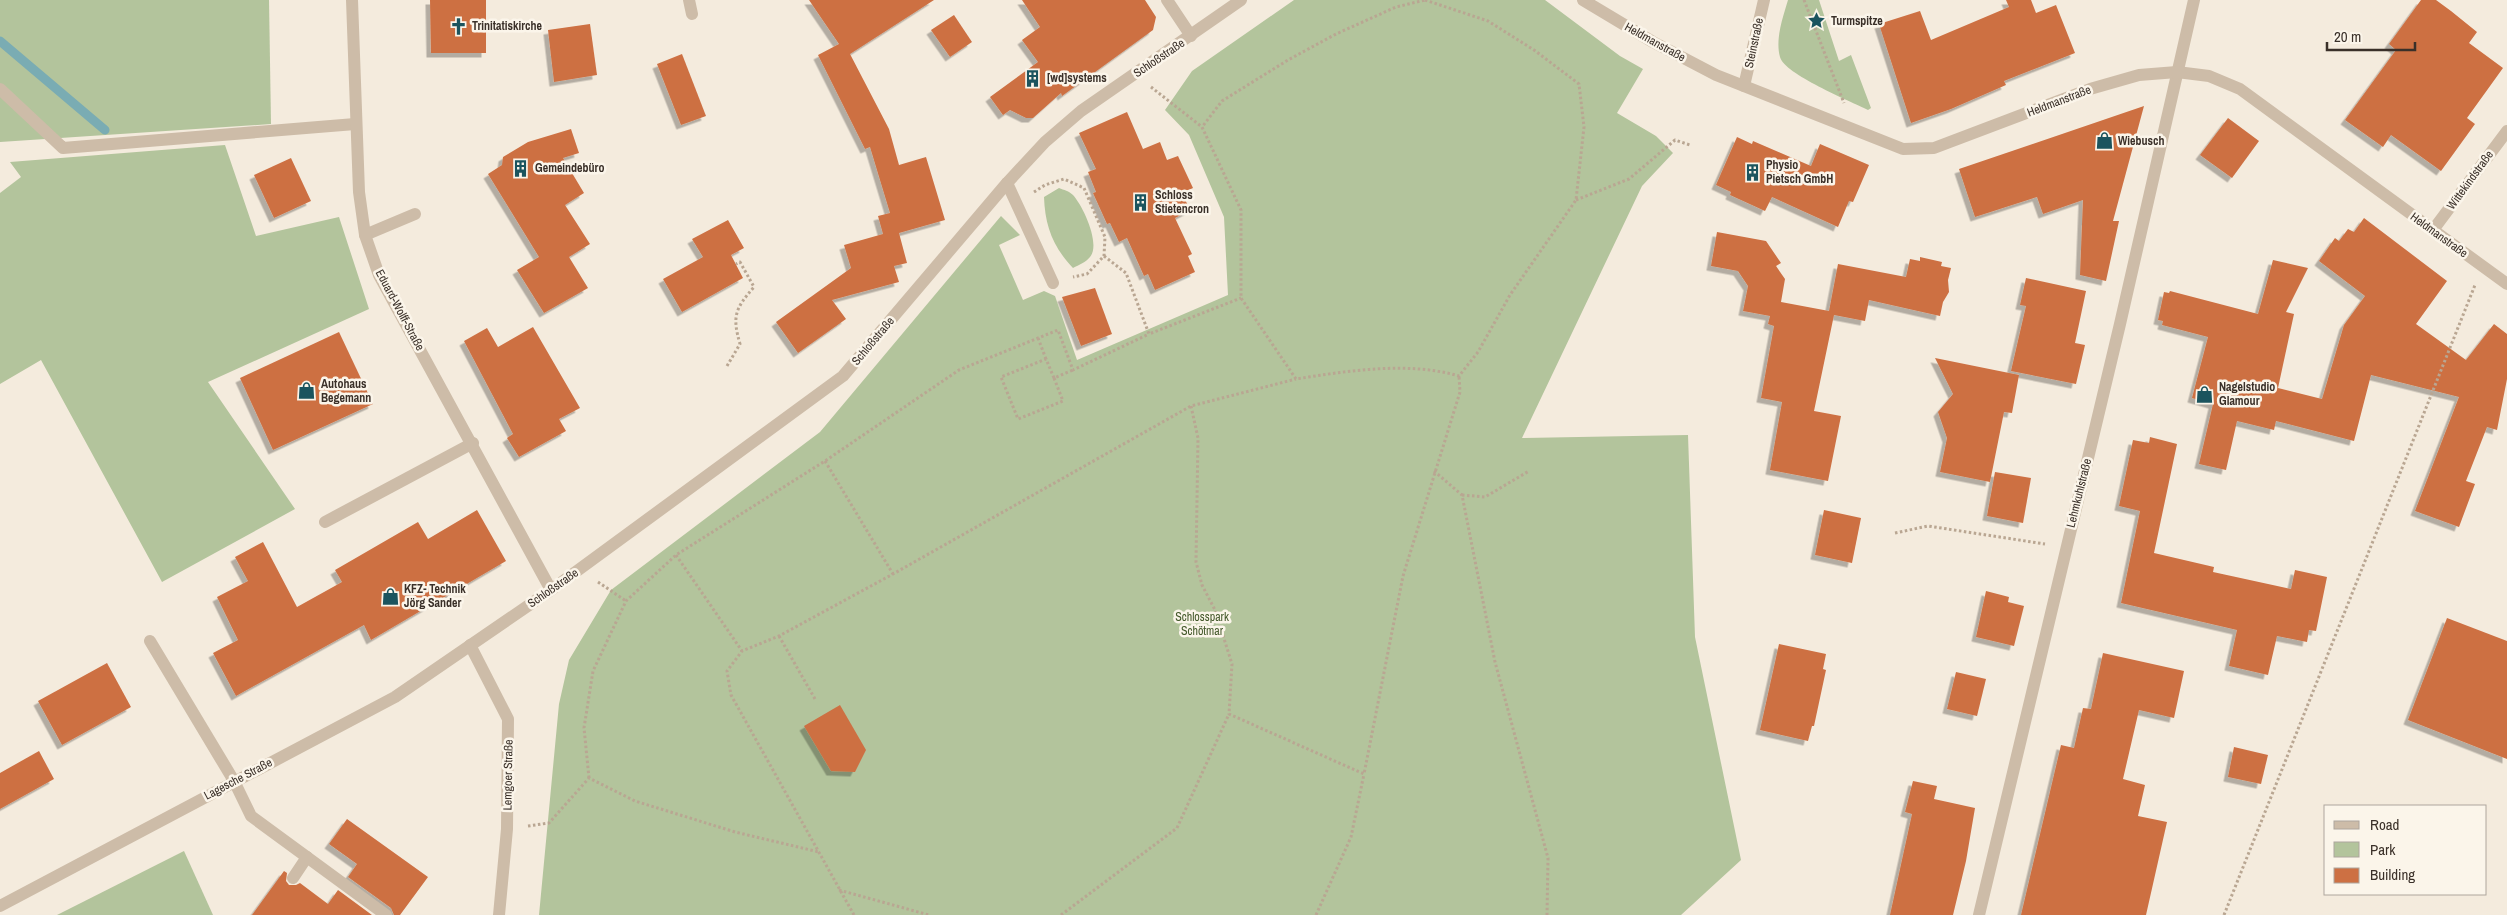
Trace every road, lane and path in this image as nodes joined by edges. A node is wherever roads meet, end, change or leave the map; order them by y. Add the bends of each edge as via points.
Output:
1 (352, 0) edge
2 (689, 0) edge
3 (1167, 0) edge
4 (1241, 0) edge
5 (1425, 0) edge
6 (1583, 0) edge
7 (1764, 0) edge
8 (1804, 0) edge
9 (2194, 0) edge
10 (692, 14) dead end
11 (1191, 36) junction
12 (2177, 72) junction
13 (1134, 75) junction
14 (1744, 86) junction
15 (0, 89) edge
16 (355, 124) junction
17 (1202, 126) junction
18 (2507, 130) edge
19 (1855, 131) junction
20 (1690, 145) dead end
21 (1007, 183) junction
22 (1576, 200) junction
23 (1018, 202) junction
24 (415, 214) dead end
25 (2433, 230) junction
26 (365, 235) junction
27 (1104, 256) junction
28 (736, 264) dead end
29 (2483, 266) junction
30 (1053, 283) joint
31 (2507, 284) edge
32 (1240, 298) junction
33 (1149, 334) junction
34 (1038, 338) junction
35 (1046, 359) junction
36 (728, 366) dead end
37 (1073, 370) junction
38 (1458, 376) junction
39 (1054, 378) junction
40 (1296, 379) junction
41 (1191, 406) junction
42 (473, 443) junction
43 (824, 461) junction
44 (1434, 471) junction
45 (1529, 471) dead end
46 (1462, 495) junction
47 (325, 522) dead end
48 (1895, 533) dead end
49 (2066, 547) junction
50 (676, 555) junction
51 (893, 574) junction
52 (551, 590) junction
53 (779, 636) junction
54 (150, 641) dead end
55 (470, 645) junction
56 (742, 652) junction
57 (815, 698) dead end
58 (1229, 714) junction
59 (1364, 774) junction
60 (589, 778) junction
61 (234, 781) junction
62 (507, 829) junction
63 (820, 852) junction
64 (307, 857) junction
65 (293, 878) dead end
66 (839, 890) junction
67 (0, 906) edge
68 (386, 915) edge
69 (499, 915) edge
70 (854, 915) edge
71 (929, 915) edge
72 (1061, 915) edge
73 (1316, 915) edge
74 (1547, 915) edge
75 (1979, 915) edge
76 (2224, 915) edge

1 - 16 street, Eduard-Wolff-Straße
2 - 10 street
3 - 11 street
4 - 11 street, Schloßstraße
5 - 17 path via 1396,7 1288,60 1222,101
5 - 22 path via 1488,21 1579,84 1584,127
6 - 14 street, Heldmanstraße via 1669,50
7 - 14 street, Steinstraße
8 - 19 path
9 - 12 street, Lehmkuhlstraße
11 - 13 street, Schloßstraße
12 - 19 street, Heldmanstraße via 2139,75 2090,89 1934,148 1903,149
12 - 25 street, Heldmanstraße via 2208,76 2240,88
12 - 49 street, Lehmkuhlstraße
13 - 17 path
13 - 21 street, Schloßstraße via 1044,142
14 - 19 street, Heldmanstraße
15 - 16 street via 62,148
16 - 26 street, Eduard-Wolff-Straße
17 - 32 path via 1241,210
18 - 25 street, Wittekindstraße
20 - 22 path via 1675,140 1629,180
21 - 23 street
21 - 52 street, Schloßstraße via 843,376
22 - 38 path via 1510,295 1478,352
23 - 27 path via 1046,185 1064,179 1084,188 1105,237
23 - 30 street
24 - 26 street
25 - 29 street, Heldmanstraße
26 - 42 street, Eduard-Wolff-Straße via 379,275
27 - 30 path via 1087,274
27 - 33 path via 1126,273
28 - 36 path via 740,262 754,287 738,306 734,324 740,344
29 - 31 street, Heldmanstraße
29 - 76 path
32 - 33 path
32 - 40 path
33 - 37 path
34 - 35 path
34 - 37 path via 1058,330
34 - 43 path via 959,370
35 - 39 path
35 - 39 path via 1001,377 1018,420 1063,401
37 - 39 path
38 - 40 path via 1444,372 1366,368
38 - 44 path via 1460,392
40 - 41 path
41 - 51 path
41 - 58 path via 1198,438 1196,562 1232,664
42 - 47 street
42 - 52 street, Eduard-Wolff-Straße
43 - 50 path
43 - 51 path
44 - 46 path
44 - 59 path via 1403,576
45 - 46 path via 1485,497
46 - 74 path via 1494,662 1548,858
48 - 49 path via 1928,526
49 - 75 street, Lehmkuhlstraße
50 - 56 path
50 - 60 path via 626,601 593,671 584,728
51 - 53 path
52 - 55 street, Schloßstraße
53 - 56 path
53 - 57 path
54 - 61 street
55 - 61 street, Lagesche Straße via 395,698
55 - 62 street, Lemgoer Straße via 508,719
56 - 63 path via 727,671 732,696
58 - 59 path
58 - 72 path via 1177,828
59 - 73 path via 1350,837
60 - 62 path via 549,823
60 - 63 path via 635,801 735,832
61 - 64 street via 251,816
61 - 67 street, Lagesche Straße
62 - 69 street, Lemgoer Straße
63 - 66 path
64 - 65 street
64 - 68 street
66 - 70 path
66 - 71 path

